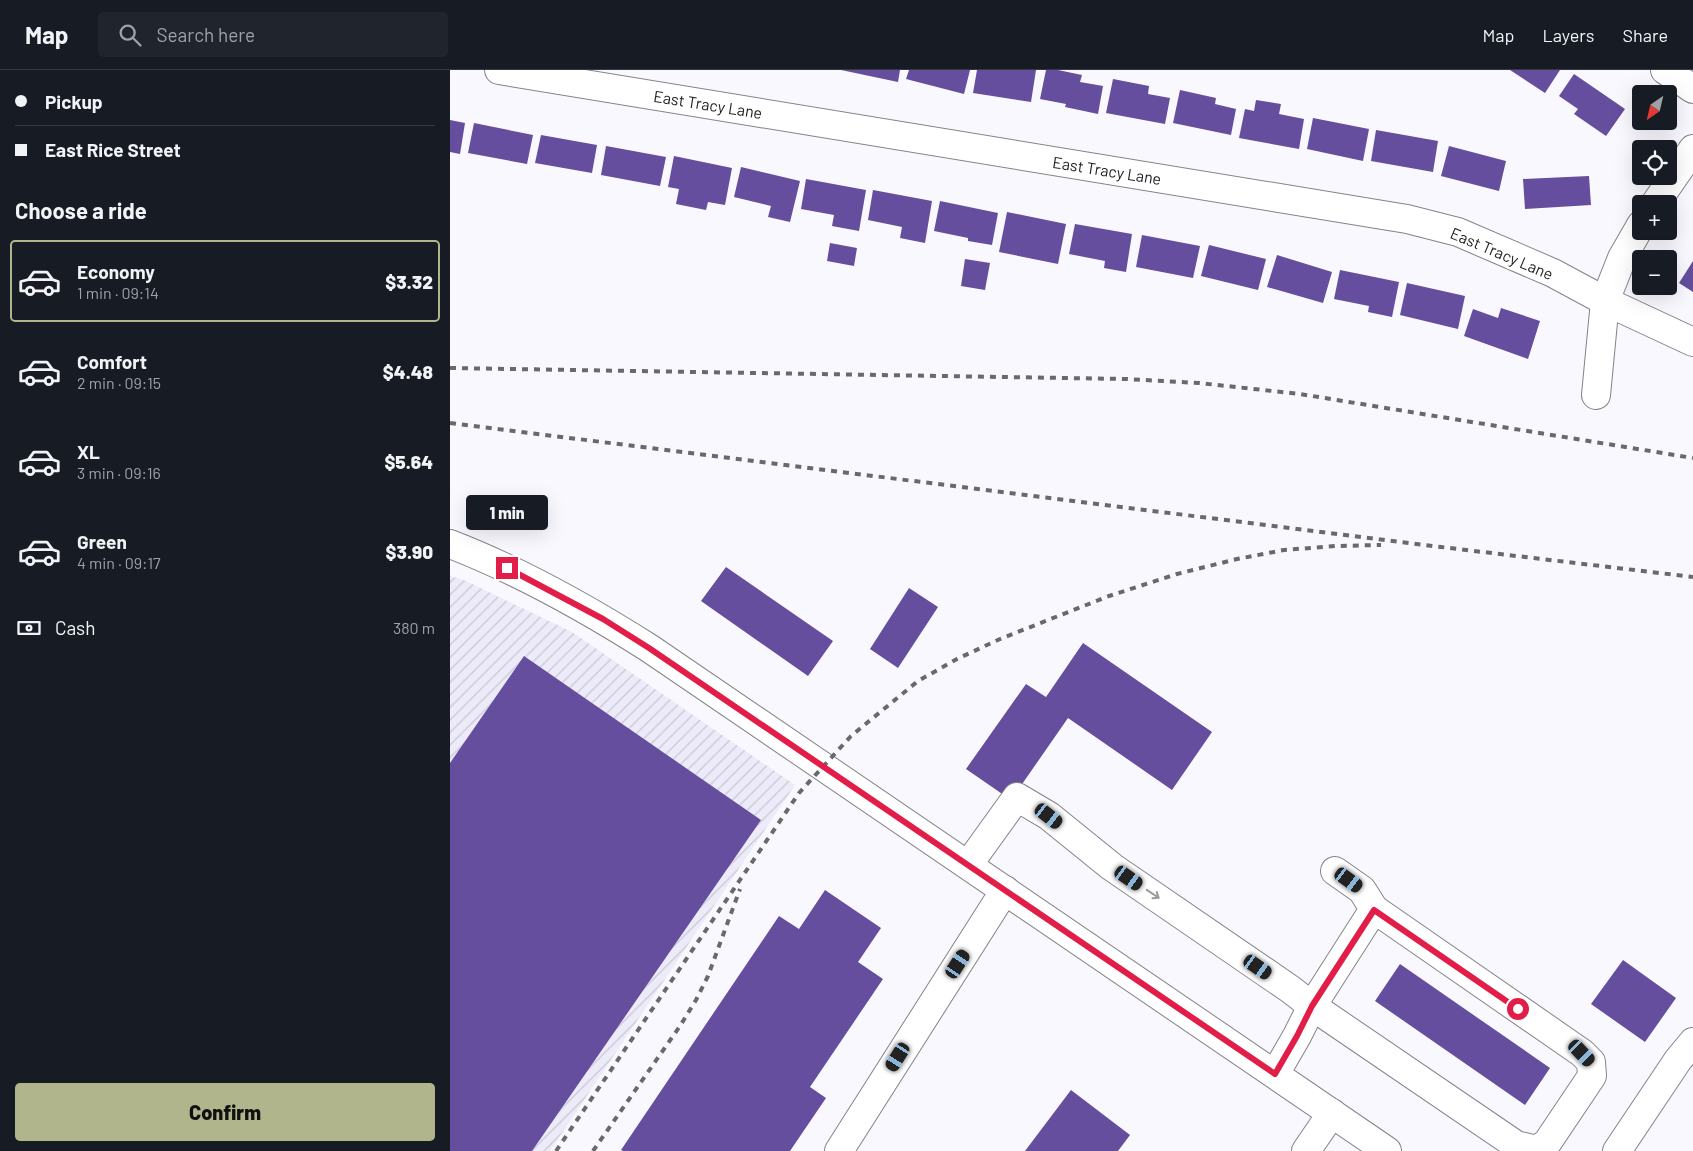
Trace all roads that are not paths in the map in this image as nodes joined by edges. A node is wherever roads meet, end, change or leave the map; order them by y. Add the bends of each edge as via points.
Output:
1 (499, 70) edge
2 (1665, 70) edge
3 (1693, 89) edge
4 (1693, 149) edge
5 (1661, 195) edge
6 (1632, 240) edge
7 (1605, 301) junction
8 (1693, 342) edge
9 (1596, 395) dead end
10 (450, 544) edge
11 (968, 865) junction
12 (1336, 871) dead end
13 (1005, 890) junction
14 (1374, 910) junction
15 (1312, 1006) junction
16 (1693, 1042) edge
17 (1275, 1074) junction
18 (1332, 1113) junction
19 (839, 1151) edge
20 (1306, 1151) edge
21 (1388, 1151) edge
22 (1617, 1151) edge

1 - 7 street, East Tracy Lane via 1407,219 1458,232
2 - 3 street
4 - 5 street
6 - 7 street
7 - 8 street, East Tracy Lane
7 - 9 street
10 - 11 street via 507,568 603,619
11 - 13 street
11 -> 15 street via 1016,797 1049,816 1112,867
12 - 14 street via 1362,890
13 - 17 street
13 - 19 street
14 - 15 street
14 - 15 street via 1582,1053 1591,1062 1592,1076 1547,1143 1537,1150 1516,1145
15 - 17 street
16 - 22 street
17 - 18 street
18 - 20 street
18 - 21 street

